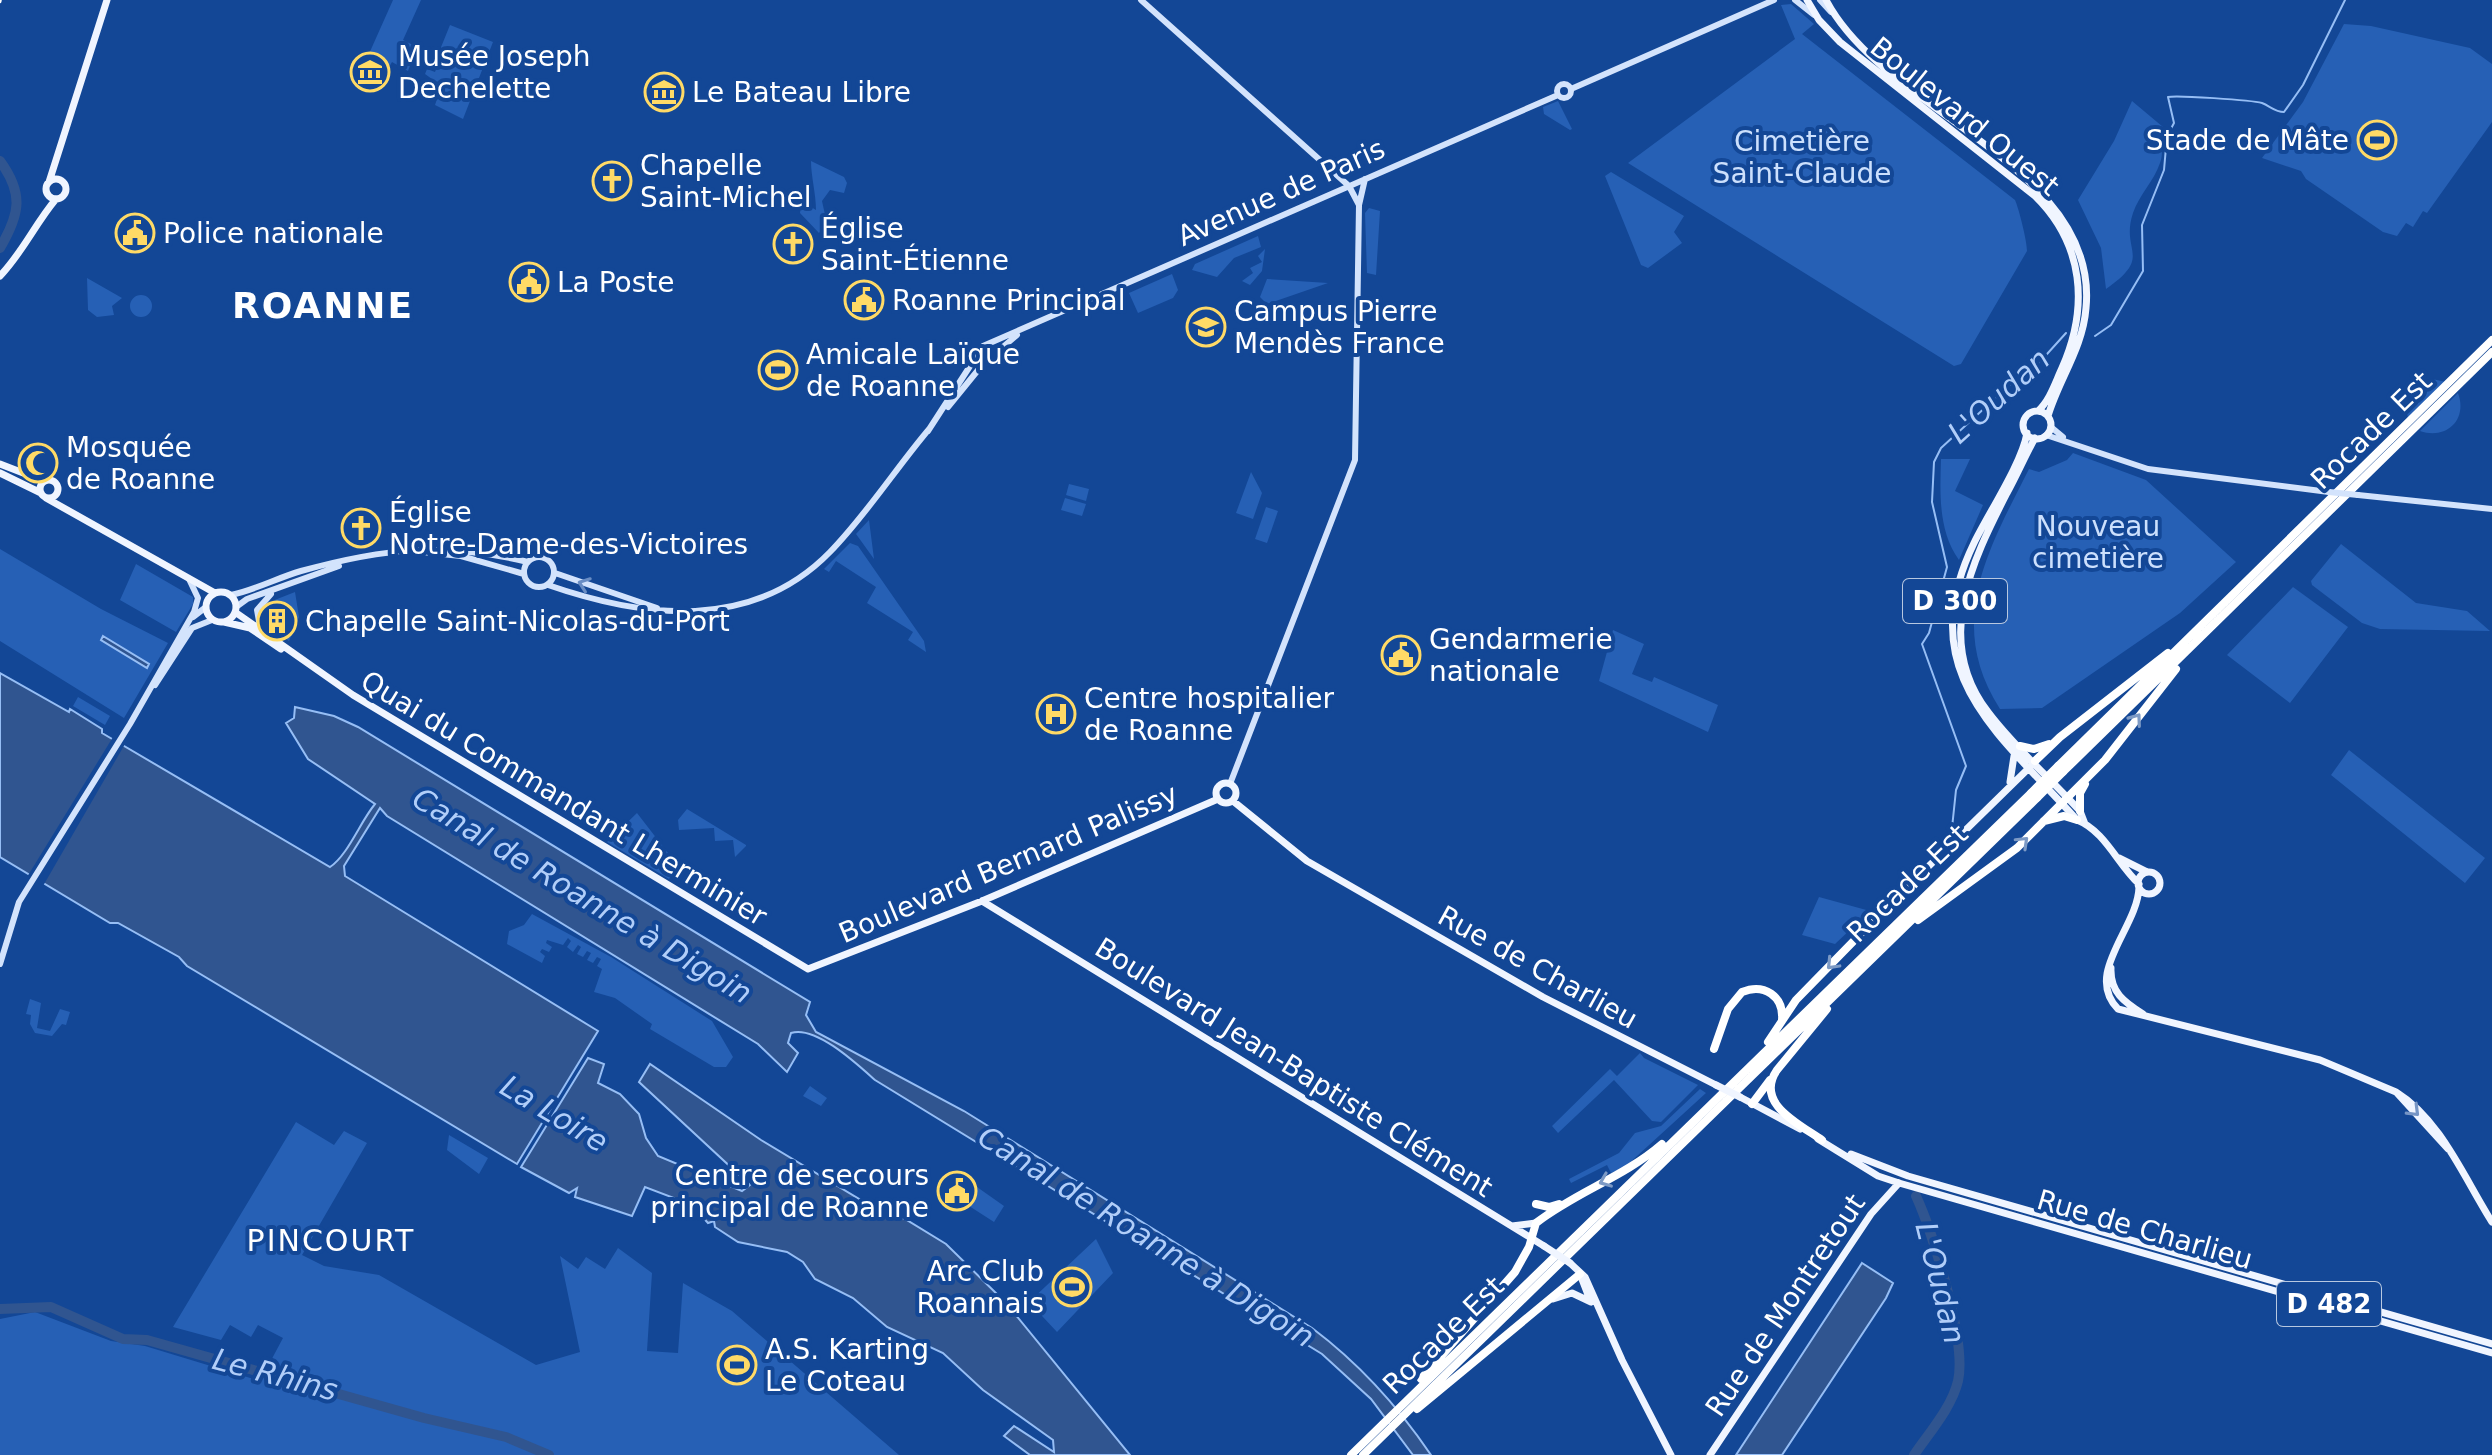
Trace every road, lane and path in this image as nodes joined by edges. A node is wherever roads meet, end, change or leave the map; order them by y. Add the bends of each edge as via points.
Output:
1 (101, 0) edge
2 (107, 0) edge
3 (1141, 0) edge
4 (1775, 0) edge
5 (1795, 0) edge
6 (1807, 0) edge
7 (1826, 0) edge
8 (1819, 20) junction
9 (97, 24) junction
10 (63, 140) junction
11 (1365, 179) junction
12 (62, 181) junction
13 (49, 182) junction
14 (1349, 186) junction
15 (47, 193) junction
16 (56, 199) junction
17 (1359, 205) junction
18 (41, 216) junction
19 (0, 276) edge
20 (1023, 330) junction
21 (2492, 340) edge
22 (2492, 352) edge
23 (2038, 411) junction
24 (2048, 416) junction
25 (2051, 427) junction
26 (928, 431) junction
27 (2027, 433) junction
28 (2046, 435) junction
29 (2035, 438) junction
30 (2073, 444) junction
31 (0, 464) edge
32 (0, 473) edge
33 (44, 481) junction
34 (44, 496) junction
35 (56, 496) junction
36 (67, 509) junction
37 (2492, 509) edge
38 (383, 553) junction
39 (358, 559) junction
40 (528, 562) junction
41 (555, 573) junction
42 (524, 574) junction
43 (193, 582) junction
44 (548, 585) junction
45 (276, 590) junction
46 (215, 593) junction
47 (231, 595) junction
48 (206, 604) junction
49 (236, 610) junction
50 (668, 612) junction
51 (212, 620) junction
52 (189, 621) junction
53 (224, 622) junction
54 (260, 627) junction
55 (2194, 635) junction
56 (182, 638) junction
57 (294, 655) junction
58 (2184, 655) junction
59 (2060, 737) junction
60 (2017, 750) junction
61 (2031, 765) junction
62 (2061, 769) junction
63 (2087, 780) junction
64 (1230, 784) junction
65 (1218, 799) junction
66 (2064, 800) junction
67 (1233, 801) junction
68 (1983, 811) junction
69 (2081, 818) junction
70 (2043, 821) junction
71 (2117, 857) junction
72 (2147, 872) junction
73 (2139, 886) junction
74 (2154, 893) junction
75 (982, 901) junction
76 (1884, 910) joint
77 (1920, 911) junction
78 (2132, 920) junction
79 (1905, 924) junction
80 (2114, 955) junction
81 (0, 964) edge
82 (816, 967) joint
83 (1843, 985) junction
84 (2144, 1015) junction
85 (1782, 1020) junction
86 (1714, 1049) dead end
87 (1748, 1068) junction
88 (1770, 1080) junction
89 (1752, 1104) junction
90 (1678, 1135) junction
91 (1822, 1140) junction
92 (1837, 1149) junction
93 (1899, 1183) junction
94 (1578, 1195) junction
95 (1536, 1204) dead end
96 (2492, 1222) edge
97 (1536, 1223) junction
98 (1512, 1226) junction
99 (1532, 1238) junction
100 (1580, 1274) junction
101 (1591, 1302) junction
102 (1541, 1306) junction
103 (1599, 1311) junction
104 (2492, 1344) edge
105 (2492, 1353) edge
106 (1412, 1405) junction
107 (1377, 1435) junction
108 (1351, 1455) edge
109 (1363, 1455) edge
110 (1671, 1455) edge
111 (1710, 1455) edge

1 - 9 main road
2 - 9 main road
3 - 14 main road
4 - 11 main road, Avenue de Paris via 1571,89 1560,85 1558,95
5 - 8 main road
6 - 8 main road, Boulevard Ouest
7 - 24 main road, Boulevard Ouest via 1864,52 2045,195 2069,228 2083,265 2086,310 2076,352
8 - 23 main road, Boulevard Ouest via 1864,63 2008,174 2049,211 2065,236 2077,273 2075,332
9 - 10 main road
10 - 12 main road
10 - 13 main road
11 - 14 main road, Avenue de Paris
11 - 17 main road
12 - 13 main road
12 - 16 main road via 65,192
13 - 15 main road
14 - 17 main road
14 - 20 main road, Avenue de Paris
15 - 16 main road
15 - 18 main road
16 - 18 main road
17 - 64 main road via 1355,460
18 - 19 main road via 27,246
20 - 26 main road via 995,352
20 - 26 main road via 983,346
21 - 55 highway, Rocade Est
22 - 58 highway, Rocade Est
23 - 24 main road
23 - 27 main road via 2024,420
24 - 25 main road
25 - 28 main road
25 - 30 main road
26 - 50 main road via 831,551 793,581 747,604
27 - 29 main road
27 - 60 main road, D 300 via 1969,553 1953,616 1958,662 1971,698 1991,730
28 - 29 main road
28 - 30 main road
29 - 60 main road, D 300 via 1973,564 1961,616 1965,661 1977,693
30 - 37 main road, bridge via 2106,458 2182,476
31 - 33 main road
32 - 34 main road
33 - 34 main road
33 - 35 main road via 57,484
34 - 35 main road
34 - 36 main road
35 - 36 main road
36 - 43 main road
38 - 39 main road
38 - 40 main road via 458,548
38 - 42 main road via 453,554
39 - 45 main road
39 - 47 main road
40 - 41 main road via 545,558
40 - 42 main road
41 - 44 main road
50 -> 41 main road
42 - 44 main road via 534,587
43 - 46 main road
43 - 48 main road
43 - 52 main road via 198,598
44 - 50 main road via 626,607
45 - 49 main road via 247,599
45 - 54 main road via 258,605
46 - 47 main road
46 - 48 main road
47 - 49 main road
48 - 51 main road
48 - 52 main road
49 - 53 main road
49 - 54 main road, Quai du Commandant Lherminier
51 - 53 main road
51 - 56 main road via 198,623
52 - 56 main road
53 - 57 main road, Quai du Commandant Lherminier via 250,628
54 - 57 main road, Quai du Commandant Lherminier
55 - 59 highway
55 - 62 highway, Rocade Est
56 - 81 main road via 19,902
57 - 82 main road, Quai du Commandant Lherminier via 798,965
58 - 62 highway, Rocade Est
63 -> 58 highway
59 - 60 highway via 2039,748
59 - 61 highway
60 - 61 main road, D 300
60 - 68 main road via 2011,781
61 - 66 main road, D 300
61 - 68 main road
62 - 77 highway, Rocade Est, bridge
63 - 66 highway
63 - 69 highway via 2080,793
64 - 65 main road via 1217,788
64 - 67 main road via 1236,792
65 - 67 main road via 1225,804
65 - 75 main road, Boulevard Bernard Palissy
66 - 69 main road
66 - 70 highway
67 - 89 main road, Rue de Charlieu / D 482, bridge via 1307,861 1530,990
68 - 76 main road
69 - 70 highway
69 - 71 main road
77 -> 70 highway via 2003,861
71 - 72 main road
71 - 73 main road
72 - 73 main road
72 - 74 main road via 2160,879
73 - 74 main road via 2146,894
73 - 78 main road
74 - 78 main road
75 - 82 main road, Boulevard Bernard Palissy
75 - 98 main road, Boulevard Jean-Baptiste Clément
76 -> 85 highway
77 - 79 highway, Rocade Est
78 - 80 main road
79 - 83 highway, Rocade Est
79 - 87 highway, Rocade Est
80 - 84 main road via 2112,985
80 - 84 main road via 2105,993 2118,1009
83 - 88 highway
83 - 106 highway, Rocade Est
84 - 96 main road via 2333,1064 2396,1092 2427,1117
85 - 86 highway via 1780,1002 1772,993 1748,989 1730,1003
85 - 87 highway
87 - 90 highway, Rocade Est
88 - 89 highway
88 - 91 highway via 1777,1107
89 - 91 main road, Rue de Charlieu / D 482
90 -> 94 highway via 1630,1170
90 - 106 highway, Rocade Est
91 - 92 main road, Rue de Charlieu / D 482
92 - 93 main road, Rue de Charlieu / D 482
92 - 104 main road, Rue de Charlieu / D 482 via 1908,1176
93 - 105 main road, Rue de Charlieu / D 482
93 - 111 main road, Rue de Montretout via 1875,1209
94 - 95 highway via 1549,1207
94 - 97 highway
97 - 98 main road
97 - 99 highway
98 - 99 main road, Boulevard Jean-Baptiste Clément
99 - 100 main road, Boulevard Jean-Baptiste Clément, bridge
99 - 106 highway via 1515,1272 1417,1384
100 - 101 main road
100 - 102 highway
100 - 103 main road
101 - 102 main road via 1568,1293
101 - 103 main road
102 - 106 highway
103 - 110 main road
106 - 107 highway, Rocade Est
106 - 107 highway, Rocade Est
107 - 108 highway, Rocade Est
107 - 109 highway, Rocade Est

